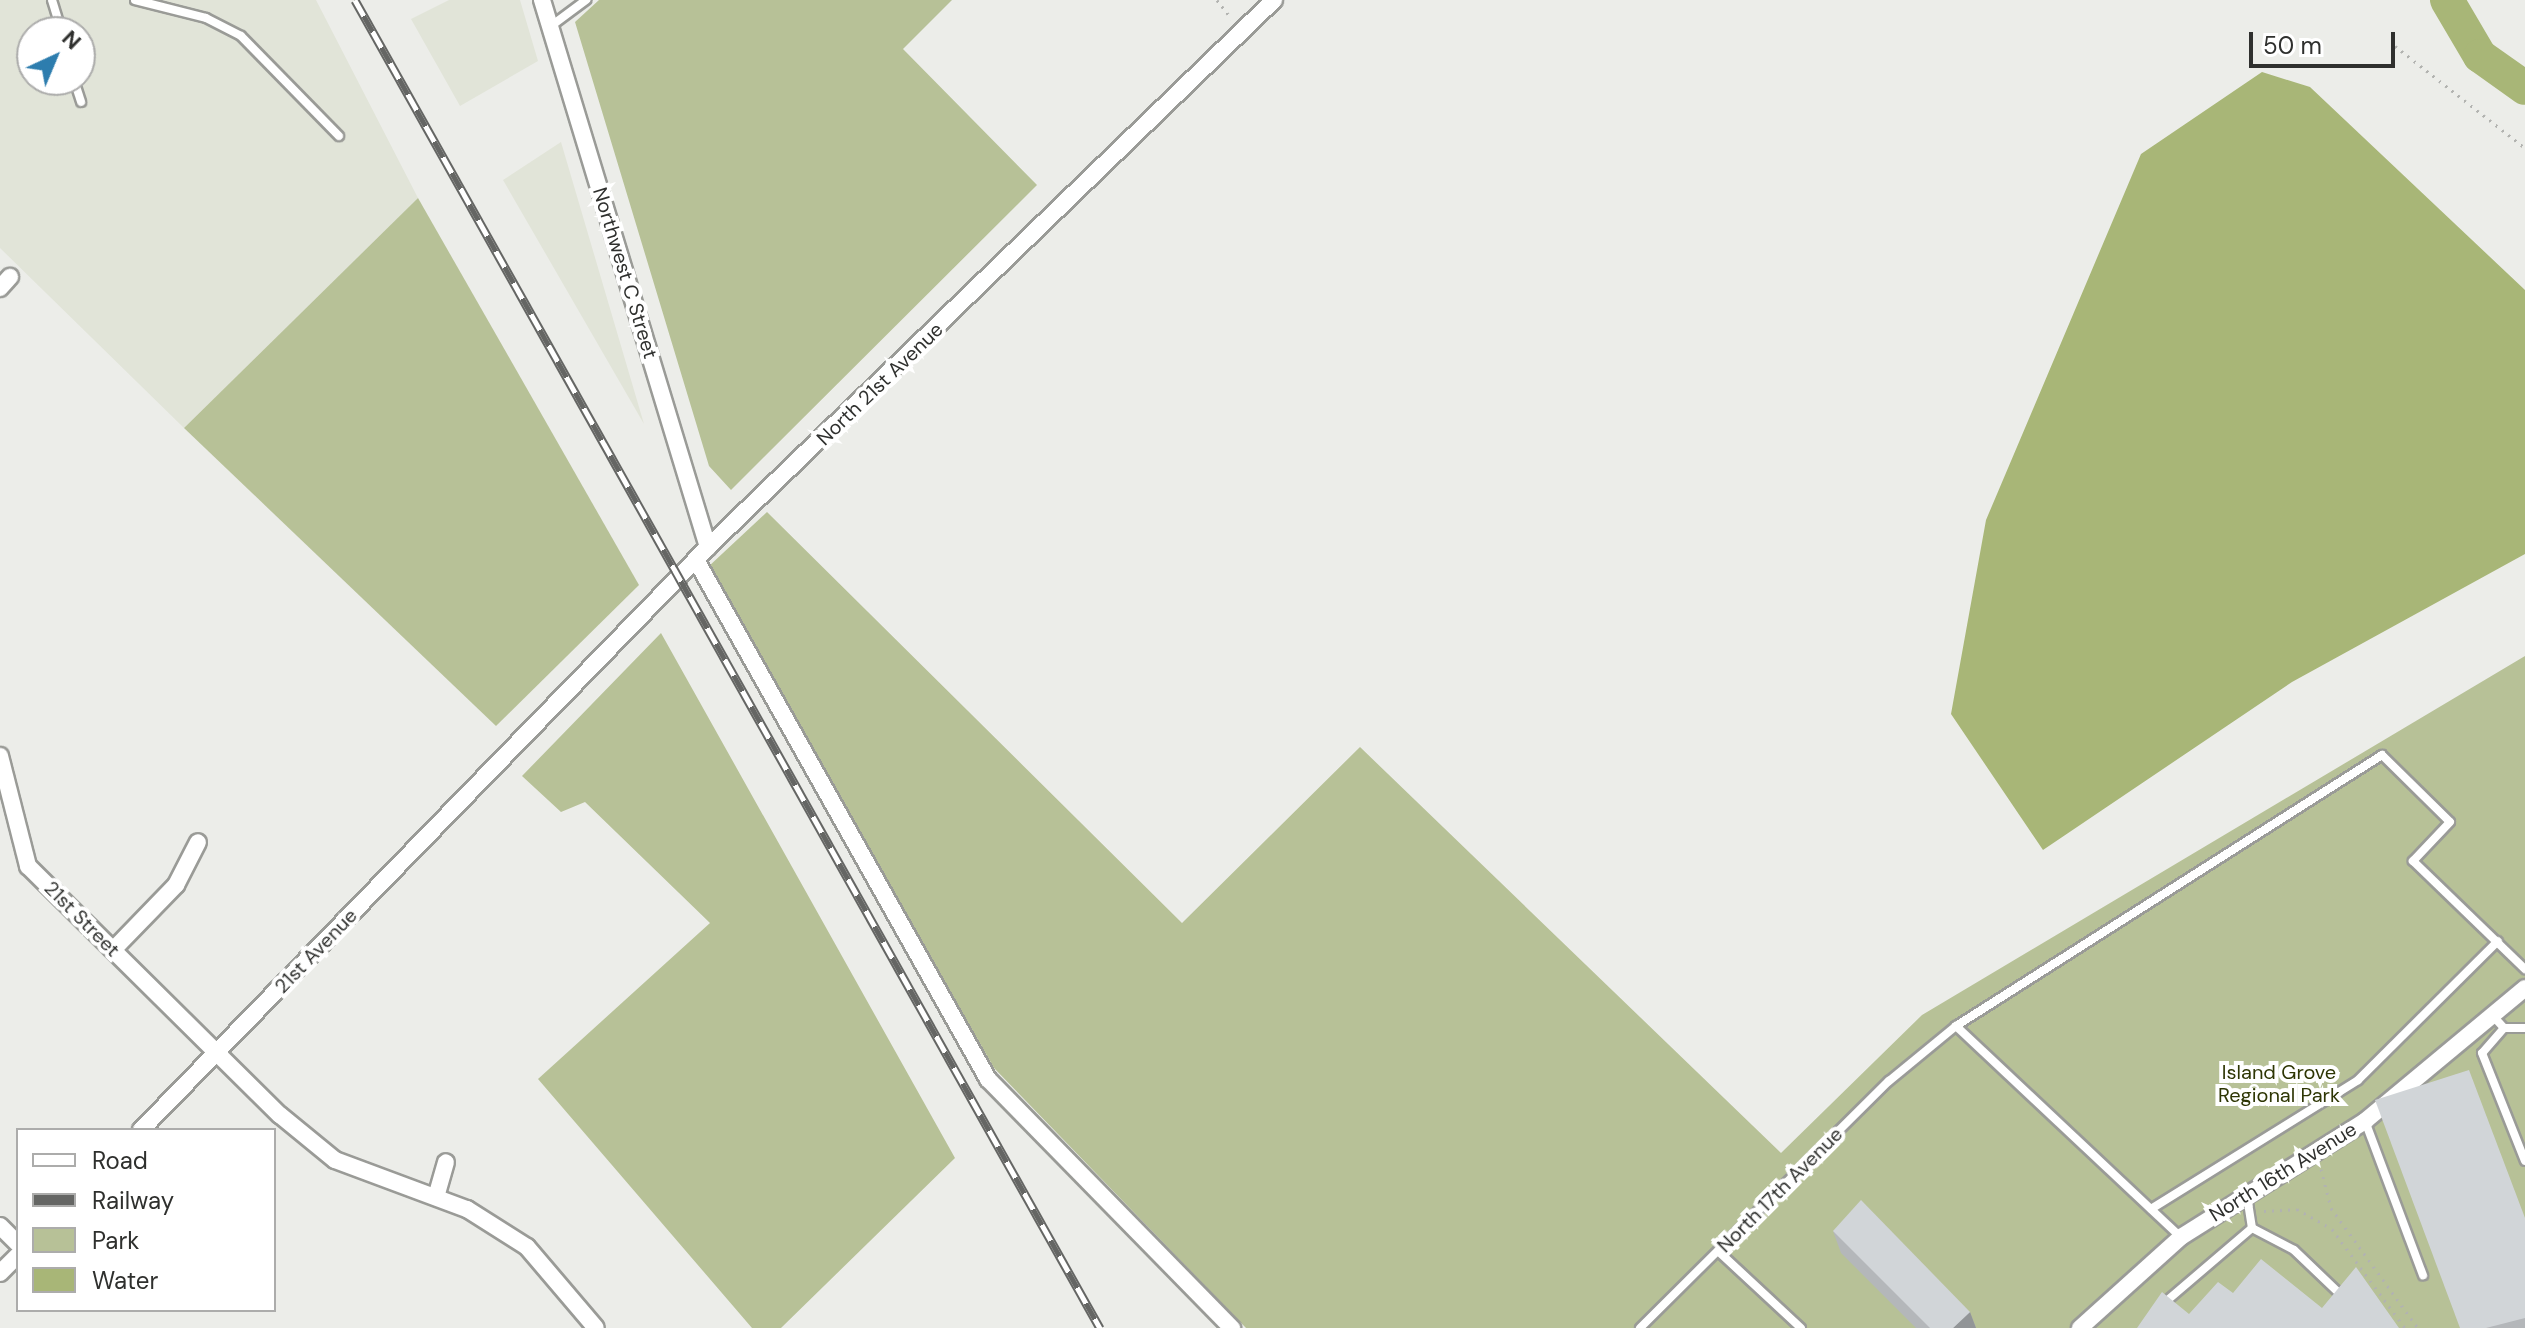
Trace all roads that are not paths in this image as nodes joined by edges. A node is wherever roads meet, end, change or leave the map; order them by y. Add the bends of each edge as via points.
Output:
1 (135, 0) edge
2 (542, 0) edge
3 (586, 0) edge
4 (1274, 0) edge
5 (550, 27) junction
6 (79, 96) edge
7 (81, 102) dead end
8 (339, 136) dead end
9 (708, 547) junction
10 (696, 560) junction
11 (0, 756) edge
12 (491, 772) joint
13 (198, 842) dead end
14 (2498, 941) junction
15 (113, 950) junction
16 (2525, 969) edge
17 (2525, 988) edge
18 (2498, 1021) junction
19 (1956, 1026) junction
20 (2525, 1028) edge
21 (218, 1052) junction
22 (2365, 1121) junction
23 (143, 1128) edge
24 (2525, 1161) edge
25 (446, 1162) dead end
26 (2247, 1195) junction
27 (436, 1197) junction
28 (2151, 1209) junction
29 (0, 1226) edge
30 (2252, 1228) junction
31 (2181, 1237) junction
32 (16, 1242) edge
33 (1718, 1251) junction
34 (16, 1257) edge
35 (0, 1273) edge
36 (2423, 1275) dead end
37 (2339, 1293) edge
38 (2150, 1315) edge
39 (596, 1328) edge
40 (1232, 1328) edge
41 (1640, 1328) edge
42 (1801, 1328) edge
43 (2080, 1328) edge

1 - 8 lane via 206,18 241,36
2 - 5 street, Northwest C Street
3 - 5 lane
4 - 9 street, North 21st Avenue
5 - 9 street, Northwest C Street
6 - 7 lane
9 - 10 street, North 21st Avenue
10 - 12 street, North 21st Avenue
10 - 40 street via 973,1058
11 - 15 street, 21st Street via 28,866
12 - 21 street, 21st Avenue
13 - 15 street via 176,885
14 - 16 lane
14 - 19 lane, North 17th Avenue via 2413,861 2450,822 2382,755
14 - 28 lane via 2358,1080
15 - 21 street, 21st Street
17 - 18 street, North 16th Avenue
18 - 20 lane
18 - 22 street, North 16th Avenue
18 - 24 lane via 2482,1053
19 - 28 lane
19 - 33 lane, North 17th Avenue
21 - 23 street, 21st Avenue
21 - 27 street, 21st Street via 335,1160
22 - 26 street, North 16th Avenue
22 - 36 lane
25 - 27 street
26 - 30 lane
26 - 31 street, North 16th Avenue
27 - 39 street, 21st Street via 527,1247
28 - 31 lane
29 - 32 street
30 - 37 lane via 2294,1250
30 - 38 lane
31 - 43 street, North 16th Avenue
33 - 41 lane, North 17th Avenue
33 - 42 lane
34 - 35 street

